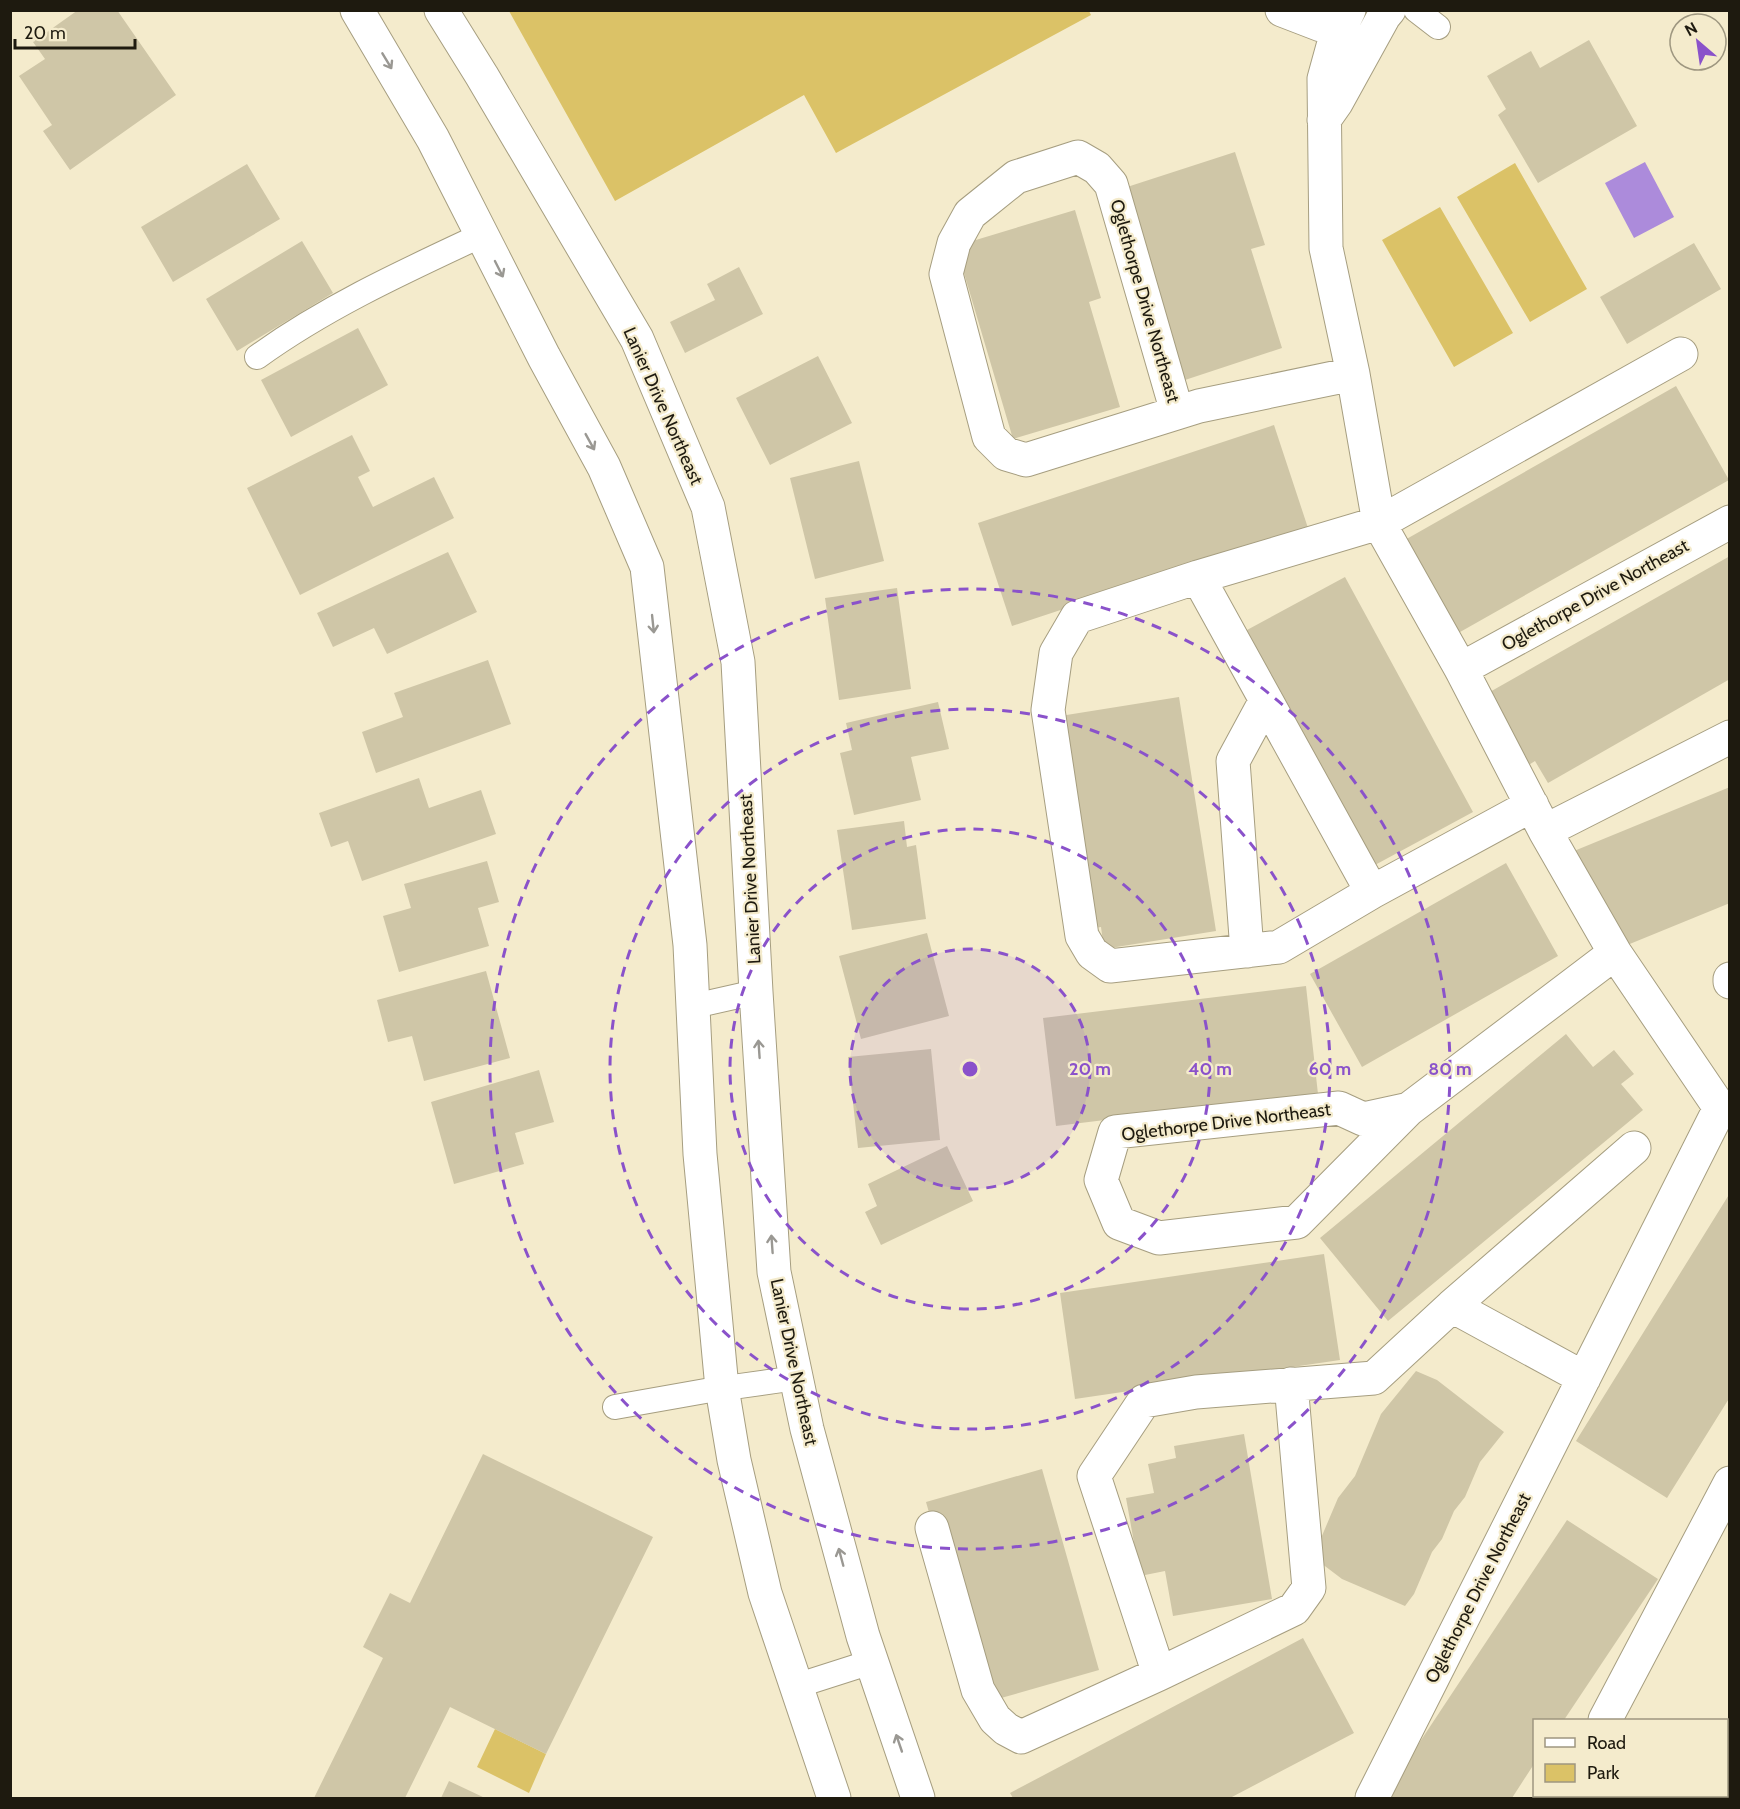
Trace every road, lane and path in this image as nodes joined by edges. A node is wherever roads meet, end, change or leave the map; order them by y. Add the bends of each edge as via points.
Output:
1 (357, 10) edge
2 (441, 10) edge
3 (1282, 10) edge
4 (1389, 10) edge
5 (1416, 10) edge
6 (1332, 15) edge
7 (1438, 27) dead end
8 (1323, 120) junction
9 (482, 235) junction
10 (1681, 354) dead end
11 (257, 357) dead end
12 (1353, 374) junction
13 (1177, 412) junction
14 (1730, 522) edge
15 (1379, 523) junction
16 (1198, 577) junction
17 (1461, 669) junction
18 (1266, 700) junction
19 (1730, 737) edge
20 (1538, 818) junction
21 (1372, 892) junction
22 (1247, 951) junction
23 (1615, 953) junction
24 (756, 992) junction
25 (694, 1006) junction
26 (1409, 1108) junction
27 (1634, 1148) dead end
28 (1452, 1306) junction
29 (796, 1378) junction
30 (1584, 1378) junction
31 (1291, 1384) junction
32 (722, 1388) junction
33 (615, 1407) dead end
34 (1730, 1484) edge
35 (932, 1527) dead end
36 (871, 1662) junction
37 (1159, 1674) junction
38 (796, 1686) junction
39 (1606, 1719) edge
40 (834, 1798) edge
41 (918, 1798) edge
42 (1372, 1798) edge

1 -> 9 street via 433,139
2 - 24 street, Lanier Drive Northeast via 637,339 708,507 738,662
3 - 6 street, Oglethorpe Drive Northeast
4 - 8 street
5 - 7 lane
6 - 8 street, Oglethorpe Drive Northeast via 1316,64
8 - 12 street, Oglethorpe Drive Northeast via 1326,248
9 - 11 lane via 368,290
9 -> 25 street via 604,467 647,567
10 - 15 street
12 - 13 street, Oglethorpe Drive Northeast
12 - 15 street, Oglethorpe Drive Northeast
13 - 13 street, Oglethorpe Drive Northeast via 1026,460 1006,454 997,446 989,437 946,274 954,243 970,214 1016,177 1078,157 1097,168 1111,184
14 - 17 street, Oglethorpe Drive Northeast
15 - 16 street
15 - 17 street, Oglethorpe Drive Northeast
16 - 18 street
16 - 22 street via 1077,616 1056,653 1048,710 1082,936 1092,953 1110,966
17 - 20 street, Oglethorpe Drive Northeast
18 - 21 street
18 - 22 street via 1233,761
19 - 20 street
20 - 21 street
20 - 23 street, Oglethorpe Drive Northeast
21 - 22 street via 1279,947
23 - 26 street, Oglethorpe Drive Northeast
23 - 30 street, Oglethorpe Drive Northeast via 1720,1108
24 - 25 lane
29 -> 24 street, Lanier Drive Northeast via 774,1272
25 - 32 street via 700,1154
26 - 26 street, Oglethorpe Drive Northeast via 1363,1119 1339,1108 1115,1132 1101,1180 1119,1223 1159,1238 1297,1222
27 - 28 street
28 - 30 street
28 - 31 street via 1374,1378
29 - 32 lane
36 -> 29 street, Lanier Drive Northeast
30 - 42 street, Oglethorpe Drive Northeast
31 - 37 street via 1309,1588 1294,1609
31 - 37 street via 1144,1401 1094,1476
32 - 33 lane
32 - 38 street via 734,1460 765,1593
34 - 39 street
35 - 37 street via 978,1690 995,1719 1006,1729 1021,1737
36 - 38 lane
41 -> 36 street, Lanier Drive Northeast
38 - 40 street

